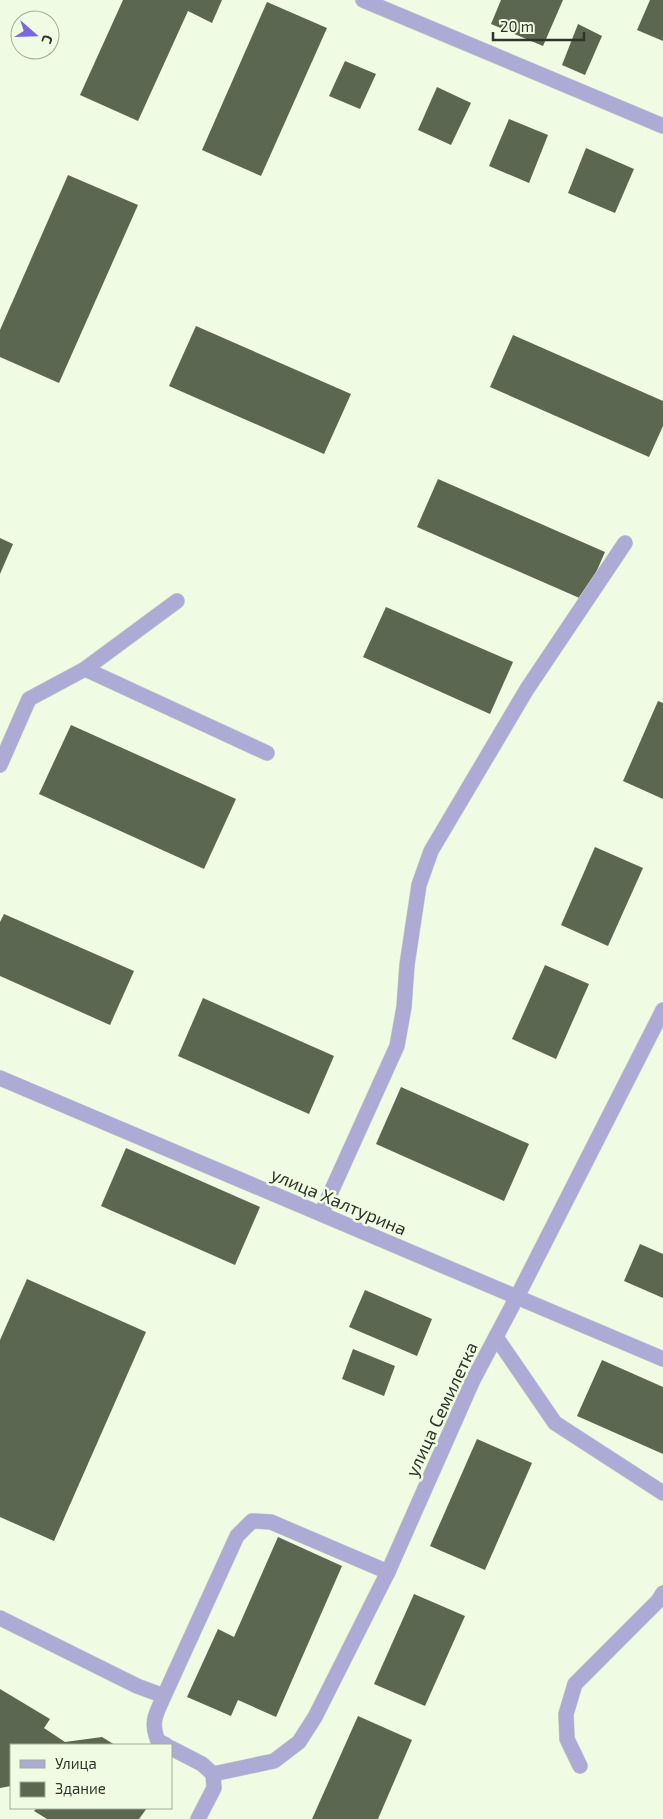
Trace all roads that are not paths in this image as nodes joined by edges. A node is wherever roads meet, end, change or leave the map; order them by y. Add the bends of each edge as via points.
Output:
1 (363, 0) edge
2 (663, 126) edge
3 (625, 543) dead end
4 (177, 601) dead end
5 (85, 669) junction
6 (267, 753) dead end
7 (0, 765) edge
8 (663, 1010) edge
9 (0, 1078) edge
10 (320, 1214) junction
11 (517, 1297) junction
12 (496, 1337) junction
13 (663, 1359) edge
14 (663, 1493) edge
15 (388, 1572) junction
16 (663, 1593) edge
17 (0, 1618) edge
18 (164, 1696) junction
19 (164, 1744) edge
20 (172, 1749) edge
21 (580, 1766) dead end
22 (213, 1774) junction
23 (198, 1819) edge

1 - 2 street
3 - 10 street via 527,689 431,851 418,885 397,1046
4 - 5 street
5 - 6 street
5 - 7 street via 29,699
8 - 11 street, улица Семилетка
9 - 10 street, улица Халтурина
10 - 11 street, улица Халтурина
11 - 12 street, улица Семилетка
11 - 13 street, улица Халтурина
12 - 14 street via 555,1423
12 - 15 street, улица Семилетка via 473,1380
15 - 18 street via 271,1522 252,1520 237,1536
15 - 22 street, улица Семилетка via 315,1717 299,1742 274,1761
16 - 21 street via 575,1684 566,1714 567,1740
17 - 18 street via 137,1686
18 - 19 street via 153,1730 158,1741
20 - 22 street via 202,1764
22 - 23 street via 214,1788

